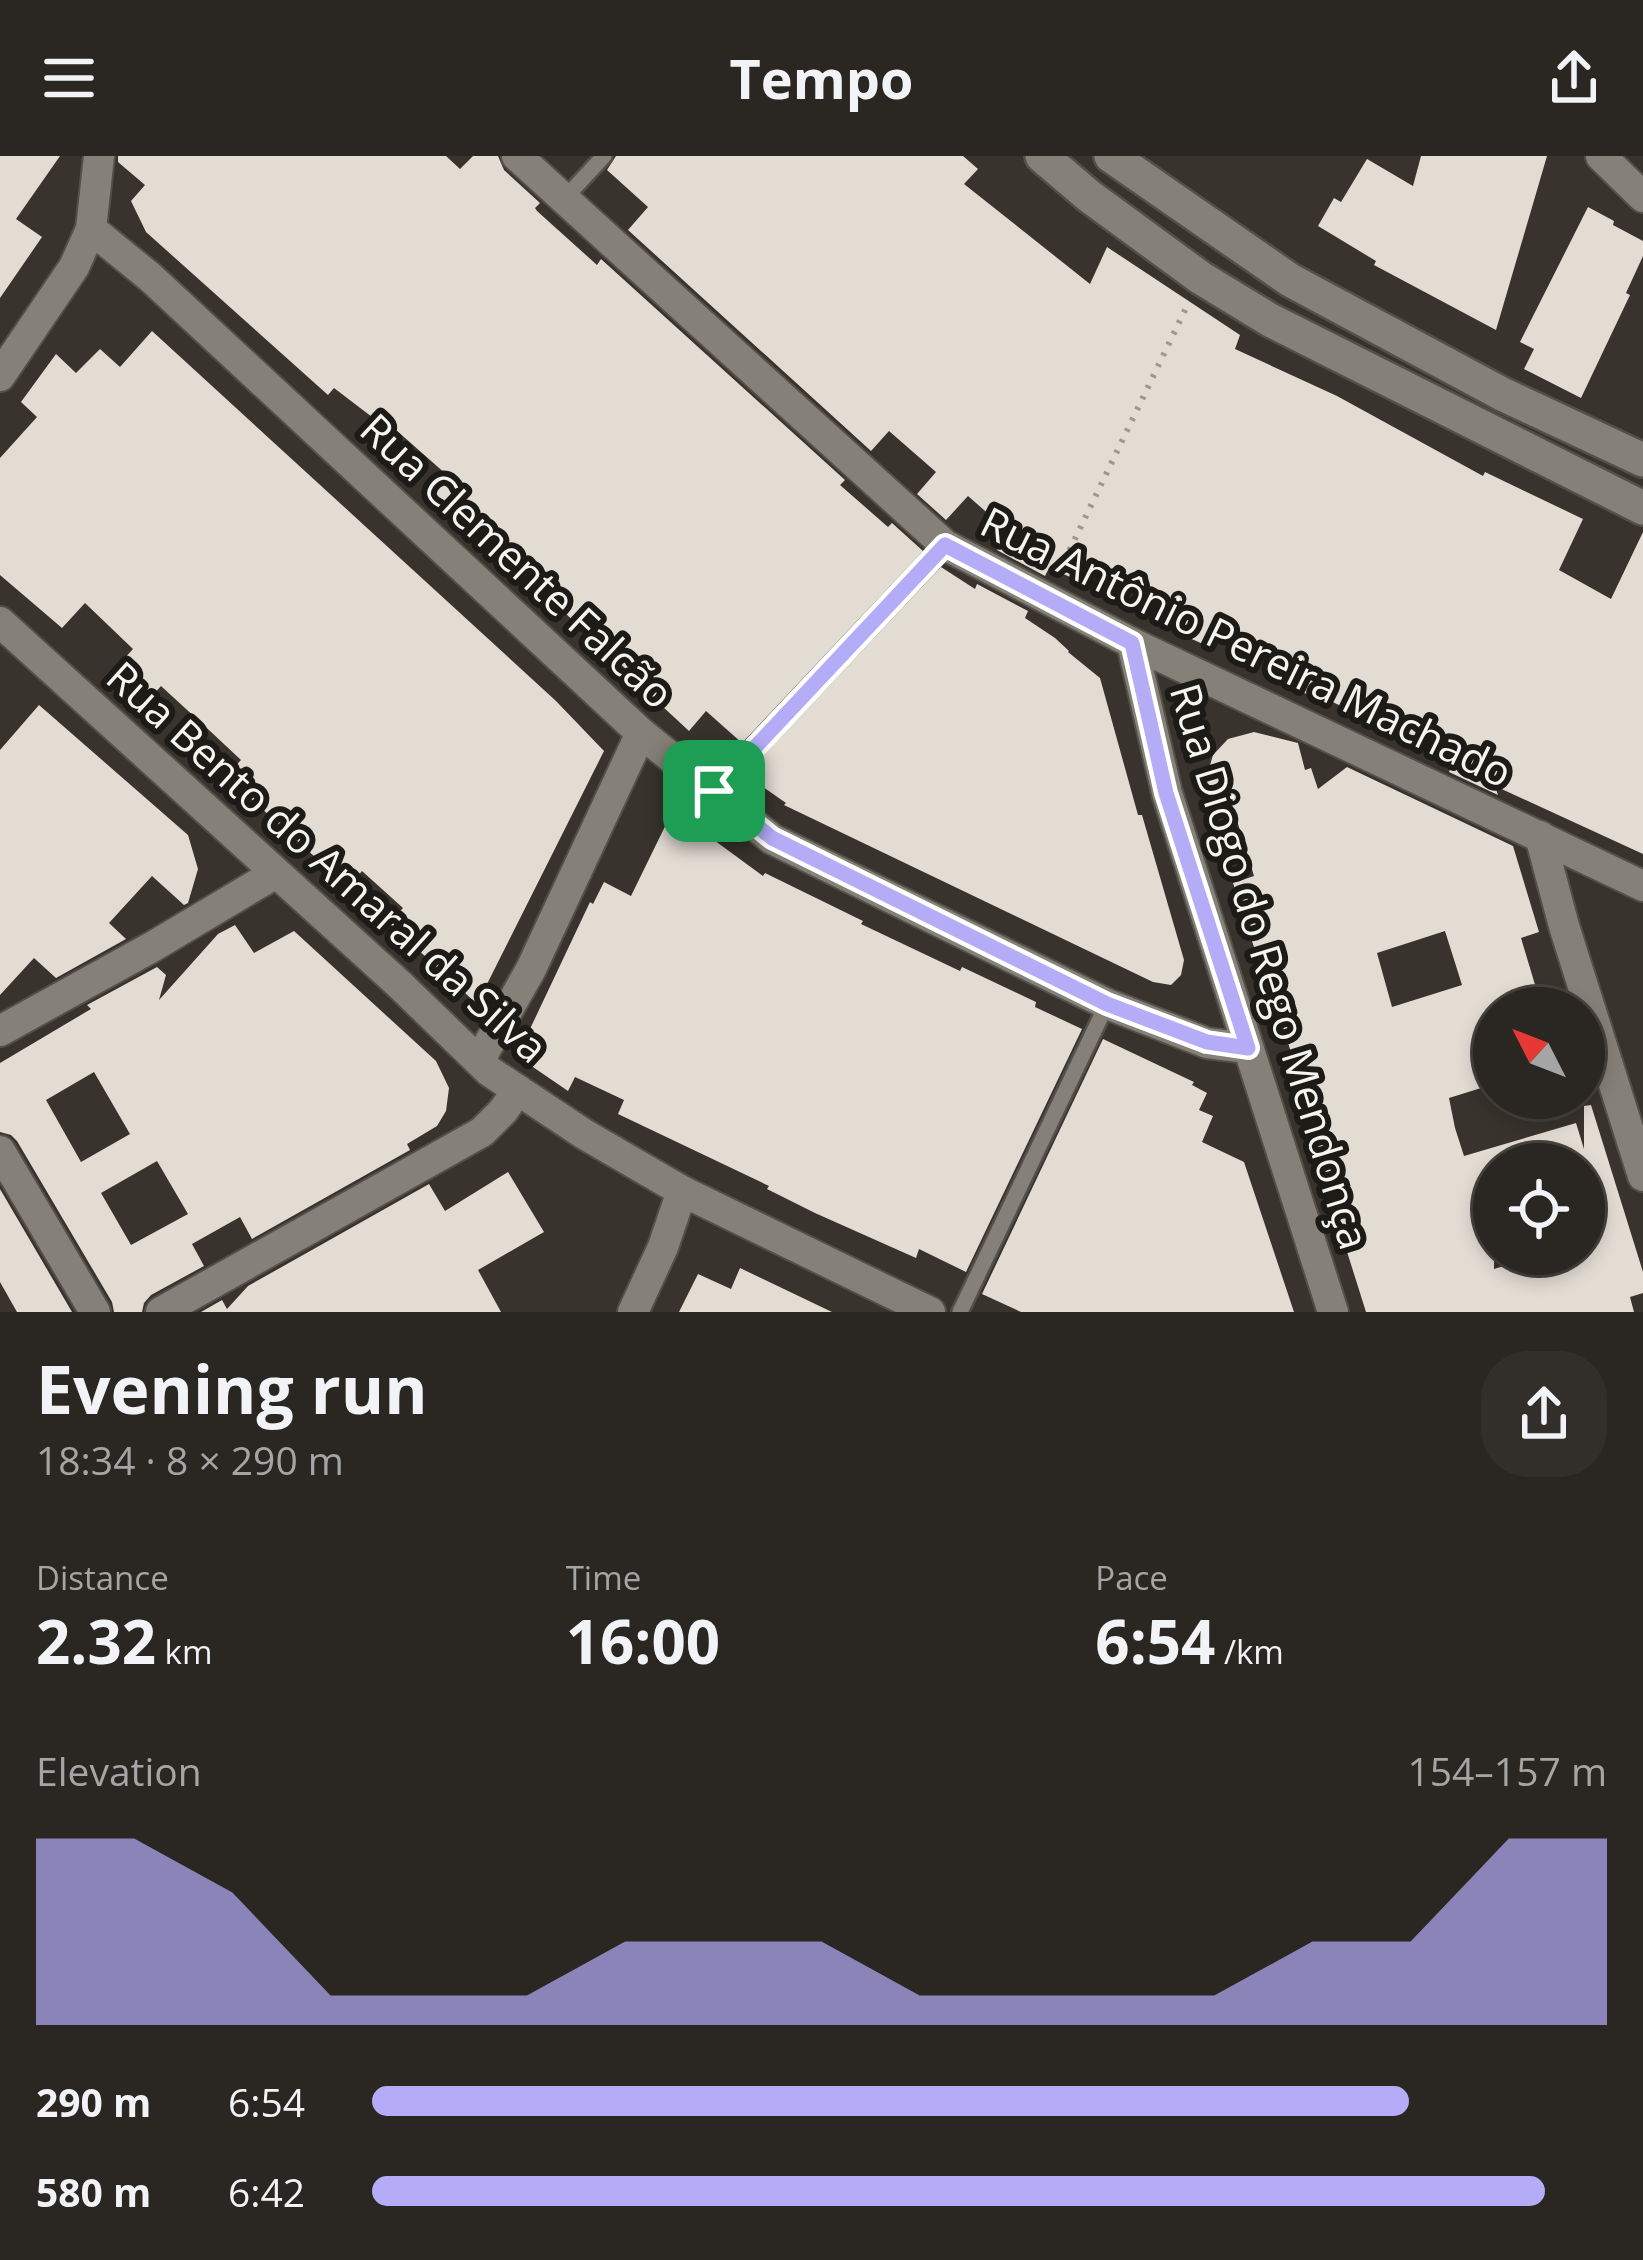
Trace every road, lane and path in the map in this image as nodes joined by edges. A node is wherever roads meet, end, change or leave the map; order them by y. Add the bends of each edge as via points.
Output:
1 (99, 156) edge
2 (517, 156) edge
3 (604, 156) edge
4 (1042, 156) edge
5 (1111, 156) edge
6 (1601, 156) edge
7 (1643, 196) edge
8 (565, 198) junction
9 (91, 229) junction
10 (1201, 278) junction
11 (0, 376) edge
12 (1643, 460) edge
13 (1643, 508) edge
14 (945, 545) junction
15 (1046, 599) junction
16 (0, 622) edge
17 (1132, 643) junction
18 (641, 733) junction
19 (714, 791) junction
20 (1540, 836) junction
21 (276, 873) junction
22 (1643, 886) edge
23 (1107, 1004) junction
24 (0, 1031) edge
25 (1248, 1048) junction
26 (479, 1061) junction
27 (518, 1090) junction
28 (0, 1150) edge
29 (1643, 1176) edge
30 (682, 1191) junction
31 (95, 1312) edge
32 (161, 1312) edge
33 (633, 1312) edge
34 (930, 1312) edge
35 (960, 1312) edge
36 (1333, 1312) edge

1 - 9 street
2 - 8 street, Rua Antônio Pereira Machado
3 - 8 lane
4 - 10 main road
5 - 12 main road via 1290,280
6 - 7 street
8 - 14 street, Rua Antônio Pereira Machado
9 - 11 street
9 - 18 street, Rua Clemente Falcão
10 - 13 main road
10 - 15 path
14 - 15 street, Rua Antônio Pereira Machado
14 - 19 lane
15 - 17 street, Rua Antônio Pereira Machado
16 - 21 street, Rua Bento do Amaral da Silva
17 - 20 street, Rua Antônio Pereira Machado
17 - 25 street, Rua Diogo do Rego Mendonça via 1166,793
18 - 19 street, Rua Clemente Falcão
18 - 26 street
19 - 23 street, Rua Clemente Falcão via 772,838
20 - 22 street, Rua Antônio Pereira Machado
20 - 29 street
21 - 24 street
21 - 26 street, Rua Bento do Amaral da Silva
23 - 25 street, Rua Clemente Falcão via 1207,1042
23 - 35 lane
25 - 36 street, Rua Diogo do Rego Mendonça
26 - 27 street, Rua Bento do Amaral da Silva
27 - 30 street, Rua Bento do Amaral da Silva
27 - 32 street via 482,1132
28 - 31 street
30 - 33 street
30 - 34 street, Rua Bento do Amaral da Silva

